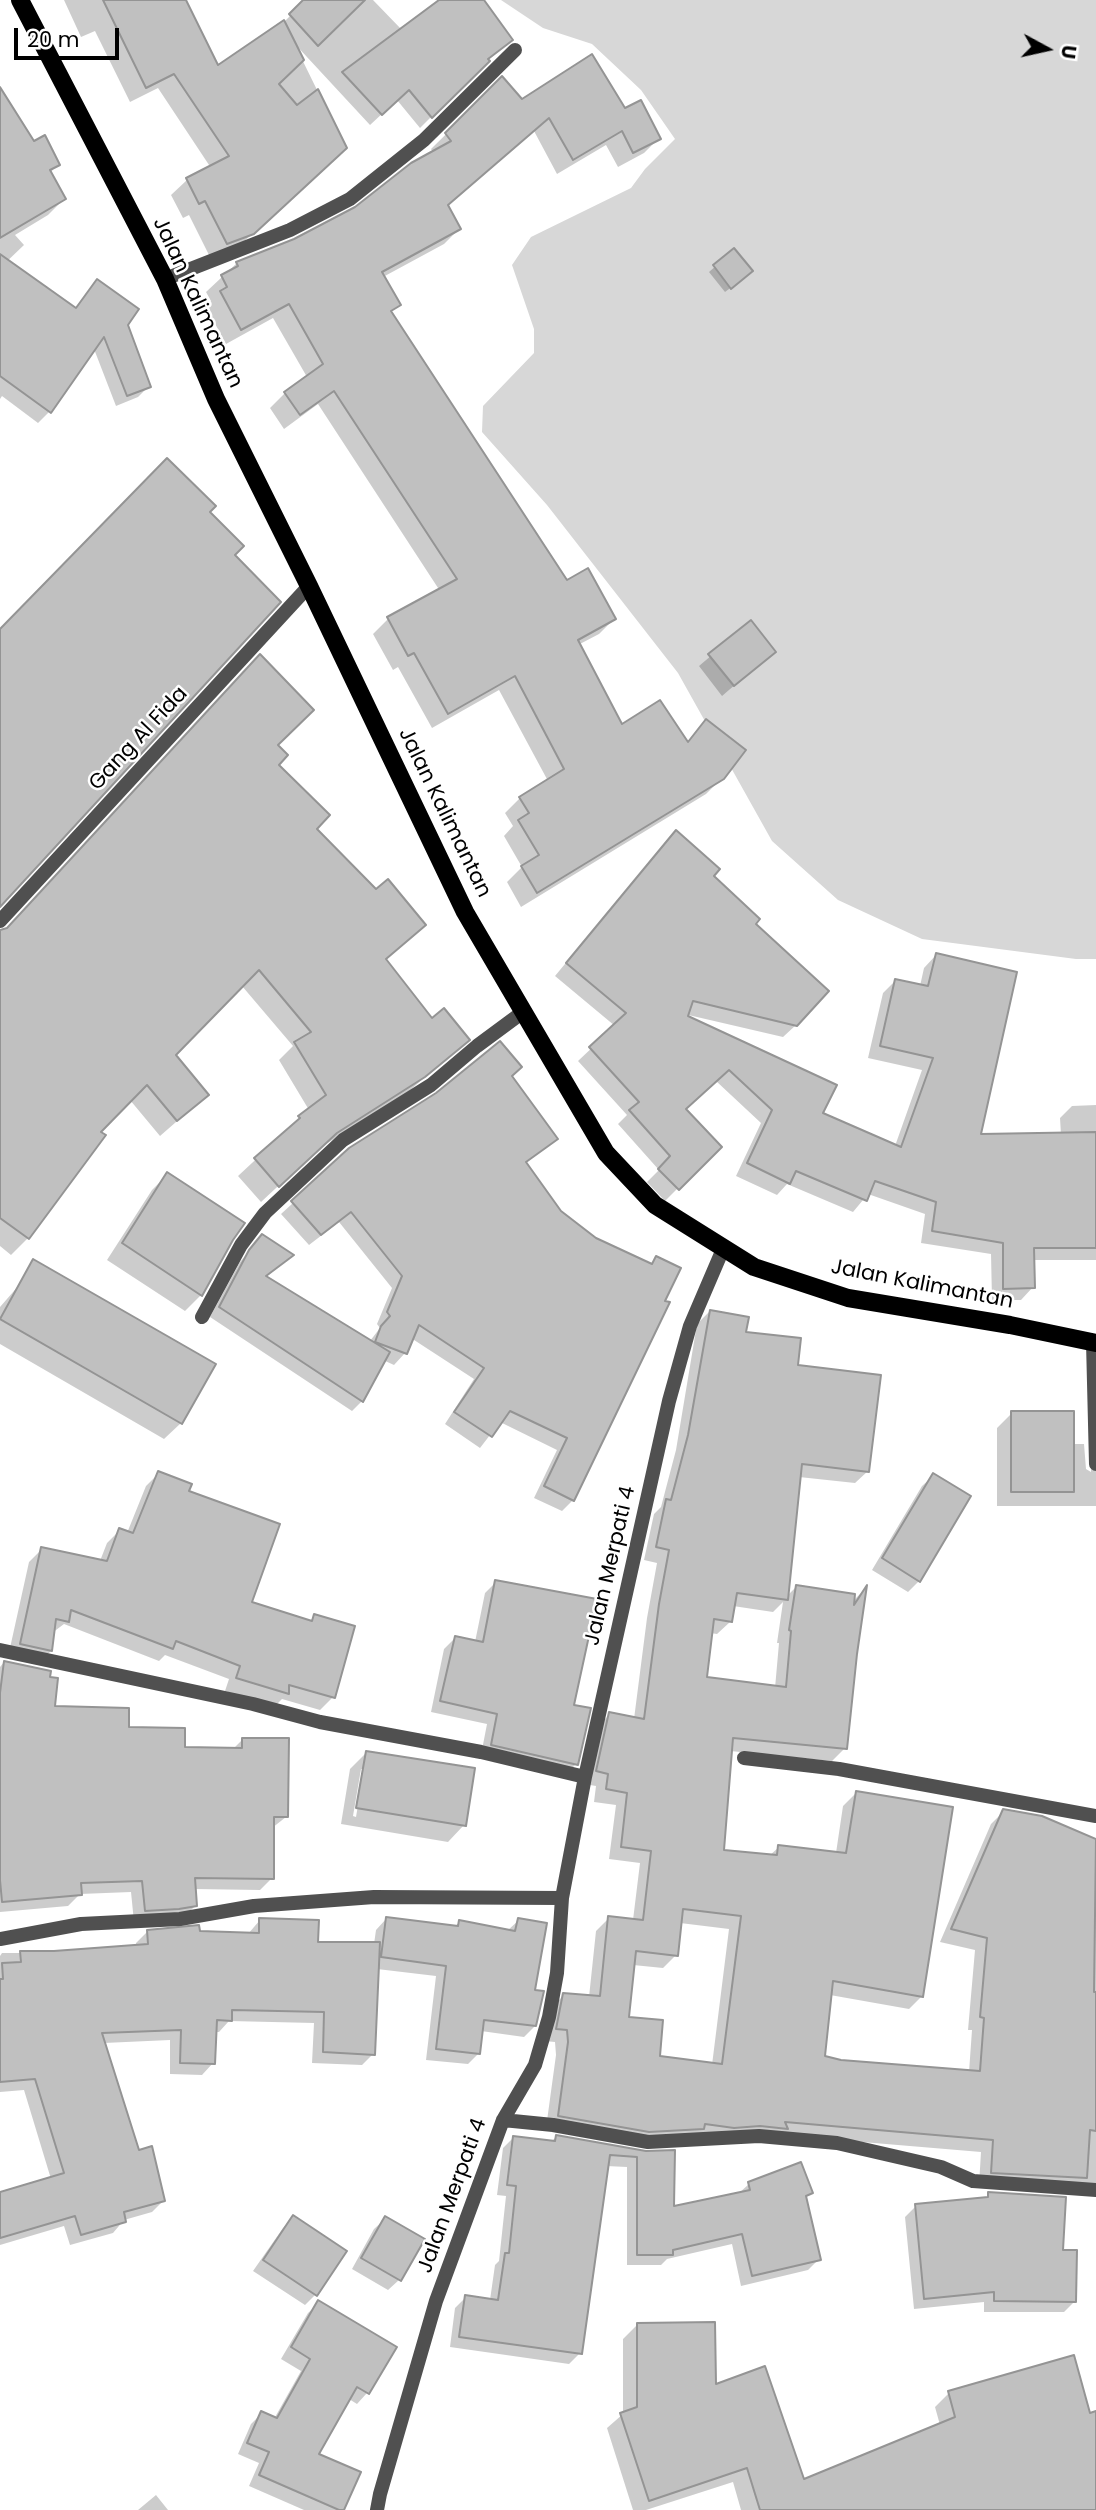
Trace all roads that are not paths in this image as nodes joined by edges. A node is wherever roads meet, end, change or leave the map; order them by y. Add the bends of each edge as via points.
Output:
1 (20, 0) edge
2 (515, 50) dead end
3 (165, 279) junction
4 (309, 586) junction
5 (0, 921) edge
6 (523, 1012) junction
7 (723, 1249) junction
8 (202, 1317) dead end
9 (1095, 1342) edge
10 (1096, 1464) edge
11 (0, 1650) edge
12 (744, 1758) dead end
13 (585, 1777) junction
14 (1096, 1816) edge
15 (562, 1898) junction
16 (0, 1939) edge
17 (503, 2120) junction
18 (1096, 2190) edge
19 (377, 2510) edge

1 - 3 main road, Jalan Kalimantan
2 - 3 street via 424,140 350,199 290,230
3 - 4 main road, Jalan Kalimantan via 216,399
4 - 5 street, Gang Al Fida
4 - 6 main road, Jalan Kalimantan via 465,912
6 - 7 main road, Jalan Kalimantan via 606,1153 655,1205
6 - 8 street via 431,1085 343,1140 265,1213 241,1245
7 - 9 main road, Jalan Kalimantan via 754,1267 848,1298
7 - 13 street, Jalan Merpati 4 via 690,1326 668,1401
9 - 10 street
11 - 13 street
12 - 14 street via 839,1769
13 - 15 street, Jalan Merpati 4
15 - 16 street via 374,1897 254,1906 180,1919 81,1924
15 - 17 street, Jalan Merpati 4 via 558,1973 549,2017 535,2065
17 - 18 street via 648,2142 759,2136 837,2143 941,2167 973,2181
17 - 19 street, Jalan Merpati 4 via 436,2301

